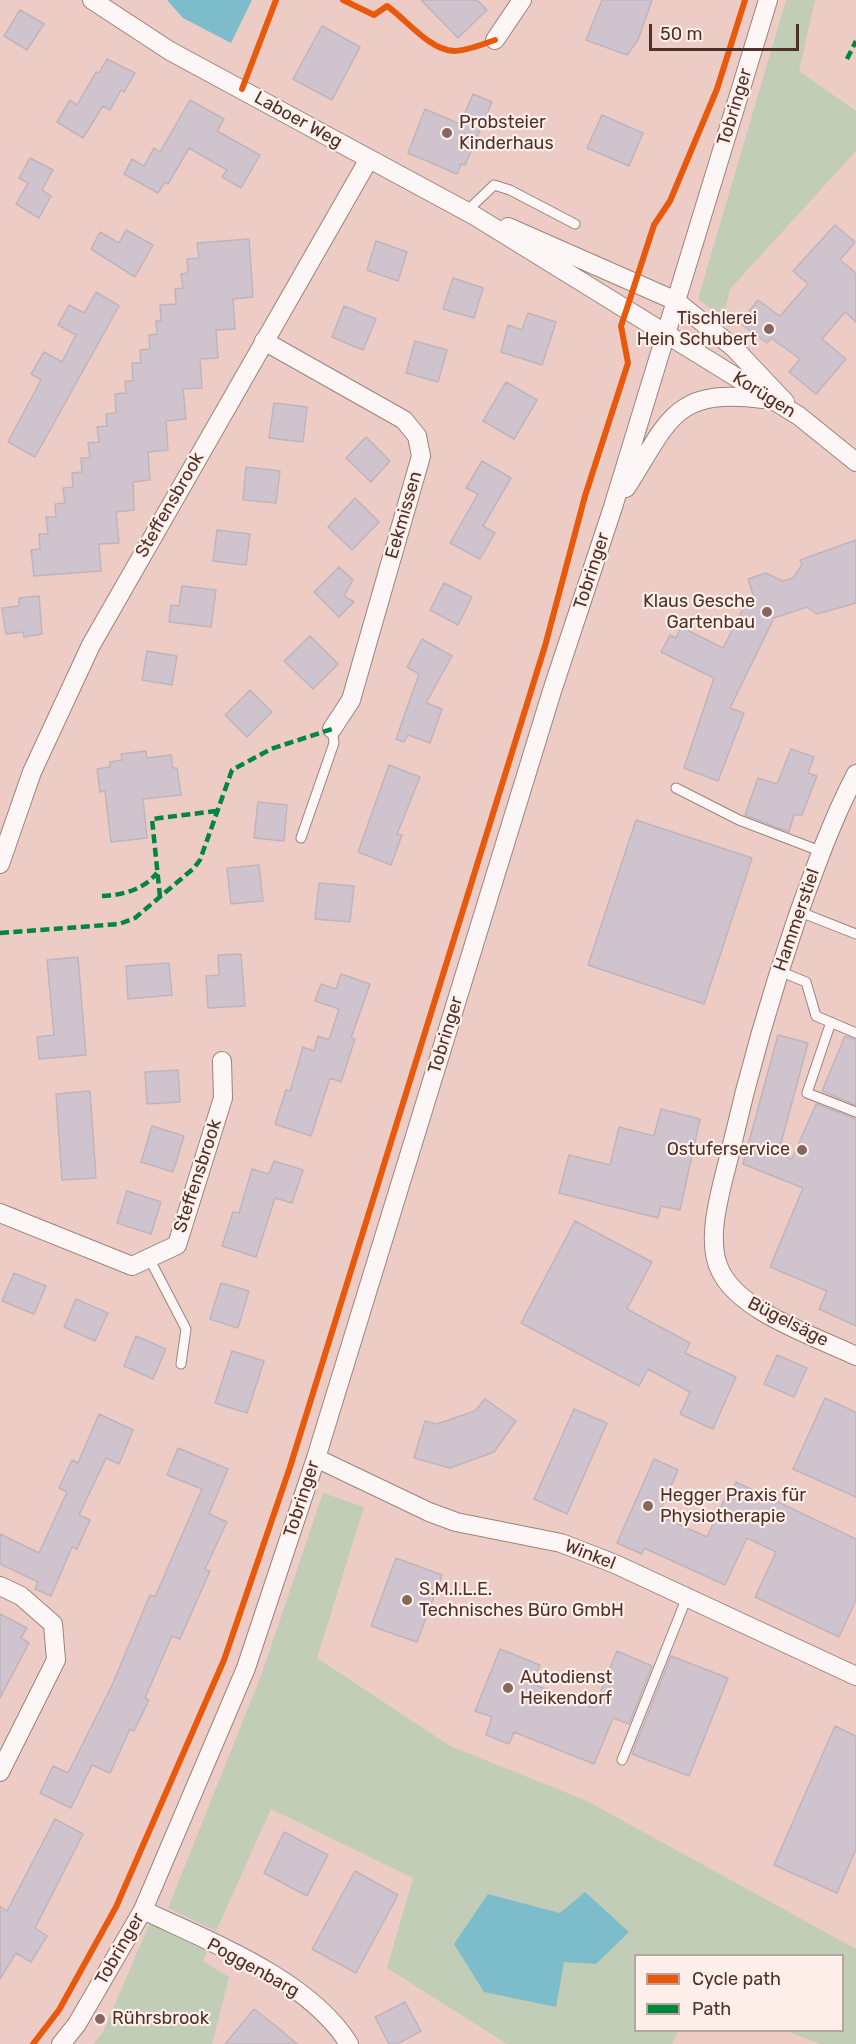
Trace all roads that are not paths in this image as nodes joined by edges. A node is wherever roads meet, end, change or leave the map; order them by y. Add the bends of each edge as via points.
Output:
1 (92, 0) edge
2 (522, 0) edge
3 (768, 0) edge
4 (495, 40) dead end
5 (369, 159) junction
6 (471, 213) junction
7 (574, 224) dead end
8 (676, 301) junction
9 (666, 333) junction
10 (264, 340) junction
11 (770, 399) junction
12 (799, 416) junction
13 (856, 462) edge
14 (614, 507) junction
15 (332, 729) joint
16 (856, 774) edge
17 (676, 788) dead end
18 (301, 838) dead end
19 (820, 851) junction
20 (0, 864) edge
21 (800, 912) junction
22 (856, 934) edge
23 (779, 971) junction
24 (831, 1022) junction
25 (856, 1032) edge
26 (222, 1061) dead end
27 (749, 1070) joint
28 (856, 1112) edge
29 (0, 1213) edge
30 (149, 1258) junction
31 (856, 1356) edge
32 (181, 1364) dead end
33 (316, 1458) junction
34 (0, 1586) edge
35 (687, 1597) junction
36 (856, 1676) edge
37 (622, 1760) dead end
38 (0, 1772) edge
39 (143, 1911) junction
40 (61, 2044) edge
41 (349, 2044) edge

1 - 5 street, Laboer Weg via 170,51
2 - 4 street
3 - 8 street, Tobringer
5 - 6 street, Laboer Weg
5 - 10 street, Steffensbrook
6 - 7 lane via 494,185
6 - 8 street, Laboer Weg
6 - 9 street, Laboer Weg
8 - 9 street, Tobringer
8 - 12 street, Laboer Weg via 734,348
9 - 11 street, Korügen
9 - 14 street, Tobringer
10 - 15 street, Eekmissen via 404,420 417,436 421,456 351,700
10 - 20 street, Steffensbrook via 91,645 32,772
11 - 12 street, Korügen
11 - 14 street via 732,395 700,398 669,419
12 - 13 street, Korügen
14 - 33 street, Tobringer via 552,691
15 - 18 lane via 334,743
16 - 19 street, Hammerstiel
17 - 19 lane via 740,820
19 - 21 street, Hammerstiel
21 - 22 lane
21 - 23 street, Hammerstiel
23 - 24 lane via 806,982 816,1016
23 - 27 street, Hammerstiel
24 - 25 lane
24 - 28 lane via 807,1093
26 - 30 street, Steffensbrook via 224,1098 177,1245
27 - 31 street, Bügelsäge via 716,1215 719,1269 734,1292 752,1306
29 - 30 street, Steffensbrook via 132,1266
30 - 32 lane via 186,1329
33 - 35 street, Winkel via 456,1522 561,1543
33 - 39 street, Tobringer via 246,1668
34 - 38 street via 21,1596 53,1624 56,1660
35 - 36 street, Winkel
35 - 37 lane
39 - 40 street, Tobringer
39 - 41 street, Poggenbarg via 292,1985 337,2025

